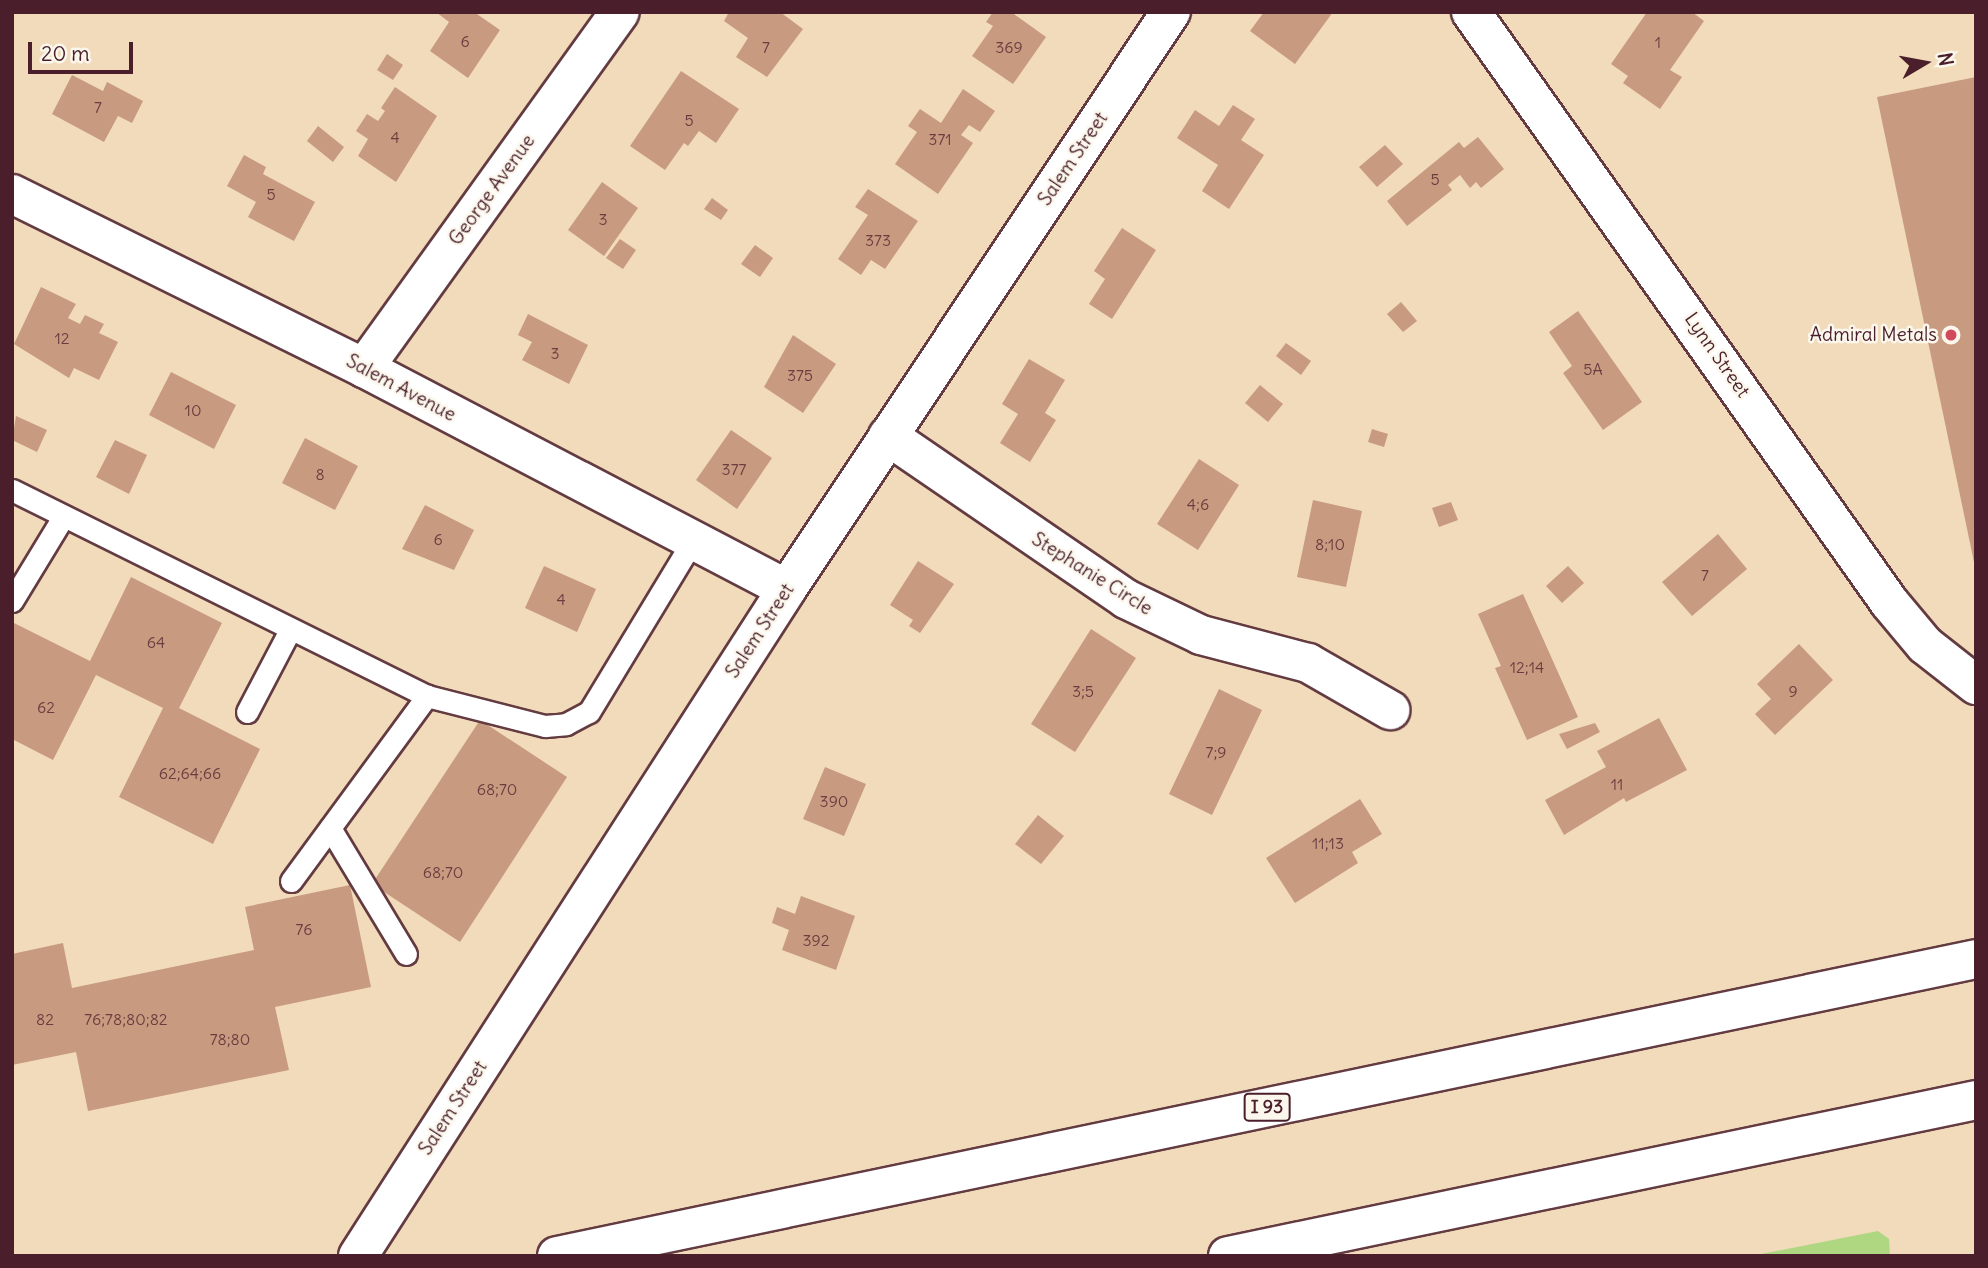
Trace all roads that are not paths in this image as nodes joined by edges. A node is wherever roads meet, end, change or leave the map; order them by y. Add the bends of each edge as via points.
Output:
1 (620, 12) edge
2 (1171, 12) edge
3 (1481, 16) edge
4 (12, 194) edge
5 (364, 368) junction
6 (888, 436) junction
7 (12, 490) edge
8 (63, 517) junction
9 (692, 542) junction
10 (787, 589) junction
11 (12, 601) edge
12 (290, 630) junction
13 (1976, 685) edge
14 (427, 696) junction
15 (1390, 710) dead end
16 (247, 712) dead end
17 (330, 828) junction
18 (291, 881) dead end
19 (406, 954) dead end
20 (1976, 959) edge
21 (1976, 1100) edge
22 (366, 1242) edge
23 (558, 1256) edge
24 (1228, 1256) edge

1 - 5 main road, George Avenue
2 - 6 main road, Salem Street
3 - 13 main road, Lynn Street via 1889,602 1924,645
4 - 5 main road, Salem Avenue
5 - 9 main road, Salem Avenue
6 - 10 main road, Salem Street
6 - 15 main road, Stephanie Circle via 1126,599 1201,635 1308,663
7 - 8 lane
8 - 11 lane
8 - 12 lane
9 - 10 main road, Salem Avenue
9 - 14 lane via 596,702 577,719 556,726 530,724
10 - 22 main road, Salem Street
12 - 14 lane
12 - 16 lane
14 - 17 lane
17 - 18 lane
17 - 19 lane
20 - 23 main road, I 93
21 - 24 main road

